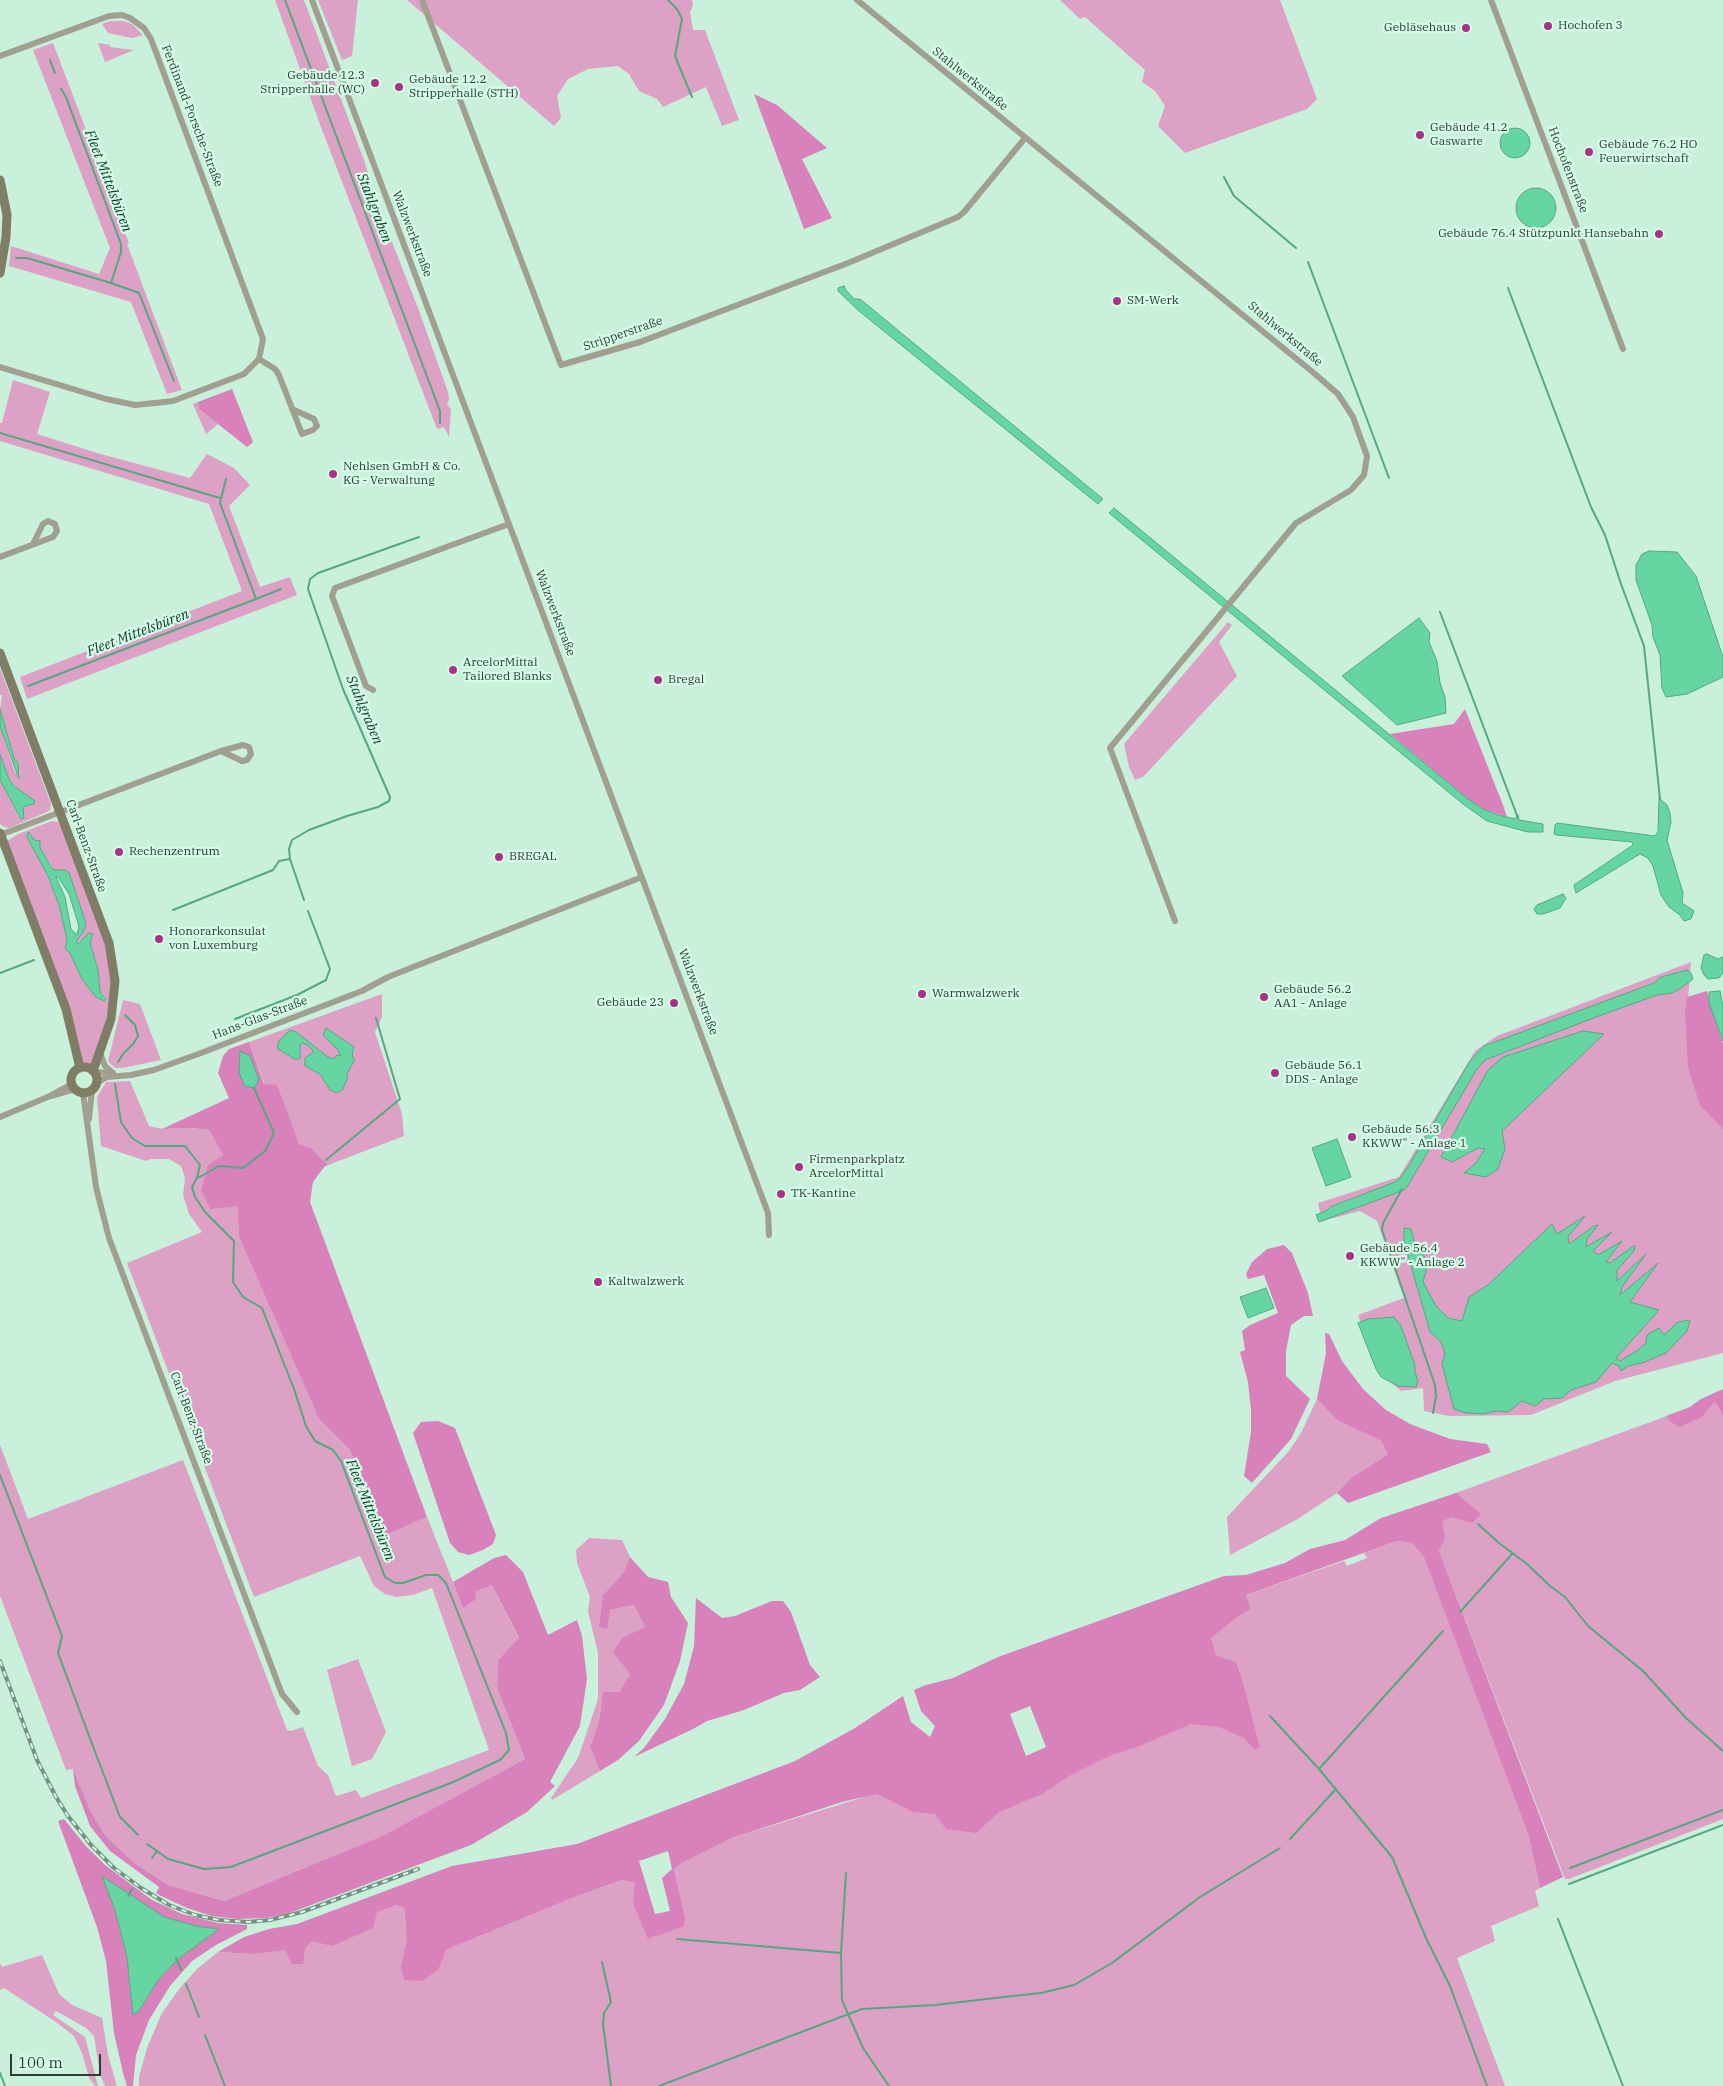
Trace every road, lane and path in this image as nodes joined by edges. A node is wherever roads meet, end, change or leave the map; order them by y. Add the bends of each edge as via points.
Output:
1 (312, 0) edge
2 (422, 0) edge
3 (857, 0) edge
4 (1491, 0) edge
5 (0, 56) edge
6 (1026, 138) junction
7 (0, 180) edge
8 (0, 273) edge
9 (1623, 349) dead end
10 (259, 359) junction
11 (0, 362) edge
12 (0, 367) edge
13 (15, 371) junction
14 (292, 408) dead end
15 (509, 524) junction
16 (33, 544) dead end
17 (0, 557) edge
18 (0, 653) edge
19 (372, 690) dead end
20 (221, 750) dead end
21 (61, 813) junction
22 (0, 834) edge
23 (642, 877) junction
24 (1175, 921) dead end
25 (100, 1053) junction
26 (80, 1068) junction
27 (93, 1071) junction
28 (113, 1074) junction
29 (138, 1074) junction
30 (83, 1088) junction
31 (0, 1117) edge
32 (769, 1235) dead end
33 (297, 1712) dead end

1 - 15 street, Walzwerkstraße
2 - 6 street, Stripperstraße via 561,365 640,342 848,263 958,217
3 - 6 street, Stahlwerkstraße
4 - 9 street, Hochofenstraße
5 - 10 street, Ferdinand-Porsche-Straße via 109,16 130,18 144,28 151,39 261,330
6 - 24 street, Stahlwerkstraße via 1338,394 1354,418 1367,456 1364,475 1351,490 1296,523 1110,748
7 - 8 street via 7,215
10 - 13 street via 244,374 172,402 135,405
10 - 14 street via 275,369
11 - 13 street
12 - 13 street
15 - 19 street via 335,588 332,596 366,686
15 - 23 street, Walzwerkstraße
16 - 17 street
18 - 21 street, Carl-Benz-Straße
20 - 21 street
21 - 22 street
21 - 25 street, Carl-Benz-Straße via 114,967 111,1019
22 - 26 street via 66,1009
23 - 29 street, Hans-Glas-Straße via 388,977 362,991
23 - 32 street, Walzwerkstraße via 768,1213
25 - 27 street, Carl-Benz-Straße
25 - 28 street via 105,1066
26 - 27 street
26 - 30 street via 72,1074
27 - 28 street, Hans-Glas-Straße
27 - 30 street, Carl-Benz-Straße
28 - 29 street, Hans-Glas-Straße
29 - 30 street, Hans-Glas-Straße via 107,1077
30 - 31 street, Hans-Glas-Straße via 58,1090
30 - 33 street, Carl-Benz-Straße via 96,1186 110,1238 282,1694

